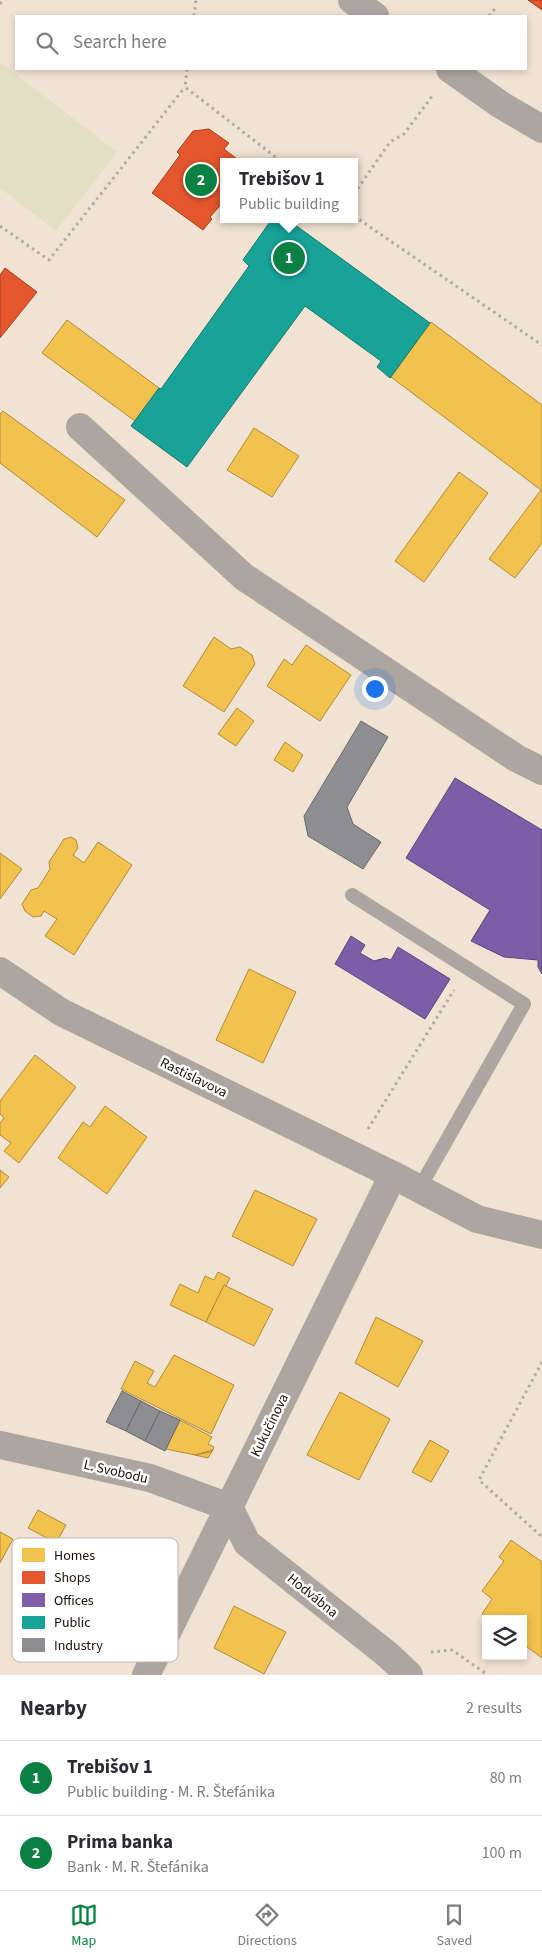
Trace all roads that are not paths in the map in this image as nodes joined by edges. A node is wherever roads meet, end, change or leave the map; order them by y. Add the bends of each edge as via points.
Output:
1 (352, 0) edge
2 (374, 15) edge
3 (444, 79) edge
4 (542, 129) edge
5 (80, 427) dead end
6 (542, 771) edge
7 (352, 895) dead end
8 (0, 971) edge
9 (393, 1175) junction
10 (419, 1189) junction
11 (542, 1235) edge
12 (0, 1445) edge
13 (229, 1507) junction
14 (178, 1610) edge
15 (152, 1662) edge
16 (146, 1675) edge
17 (408, 1675) edge

1 - 2 street
3 - 4 street via 501,105
5 - 6 street via 244,577 516,758
7 - 10 lane via 524,1004
8 - 9 street, Rastislavova via 61,1012
9 - 10 street, Rastislavova
9 - 13 street, Kukučínova
10 - 11 street, Rastislavova via 477,1220
12 - 13 street, L. Svobodu via 150,1478
13 - 14 street, Kukučínova
13 - 17 street, Hodvábna via 247,1543 388,1655
15 - 16 street, Kukučínova

